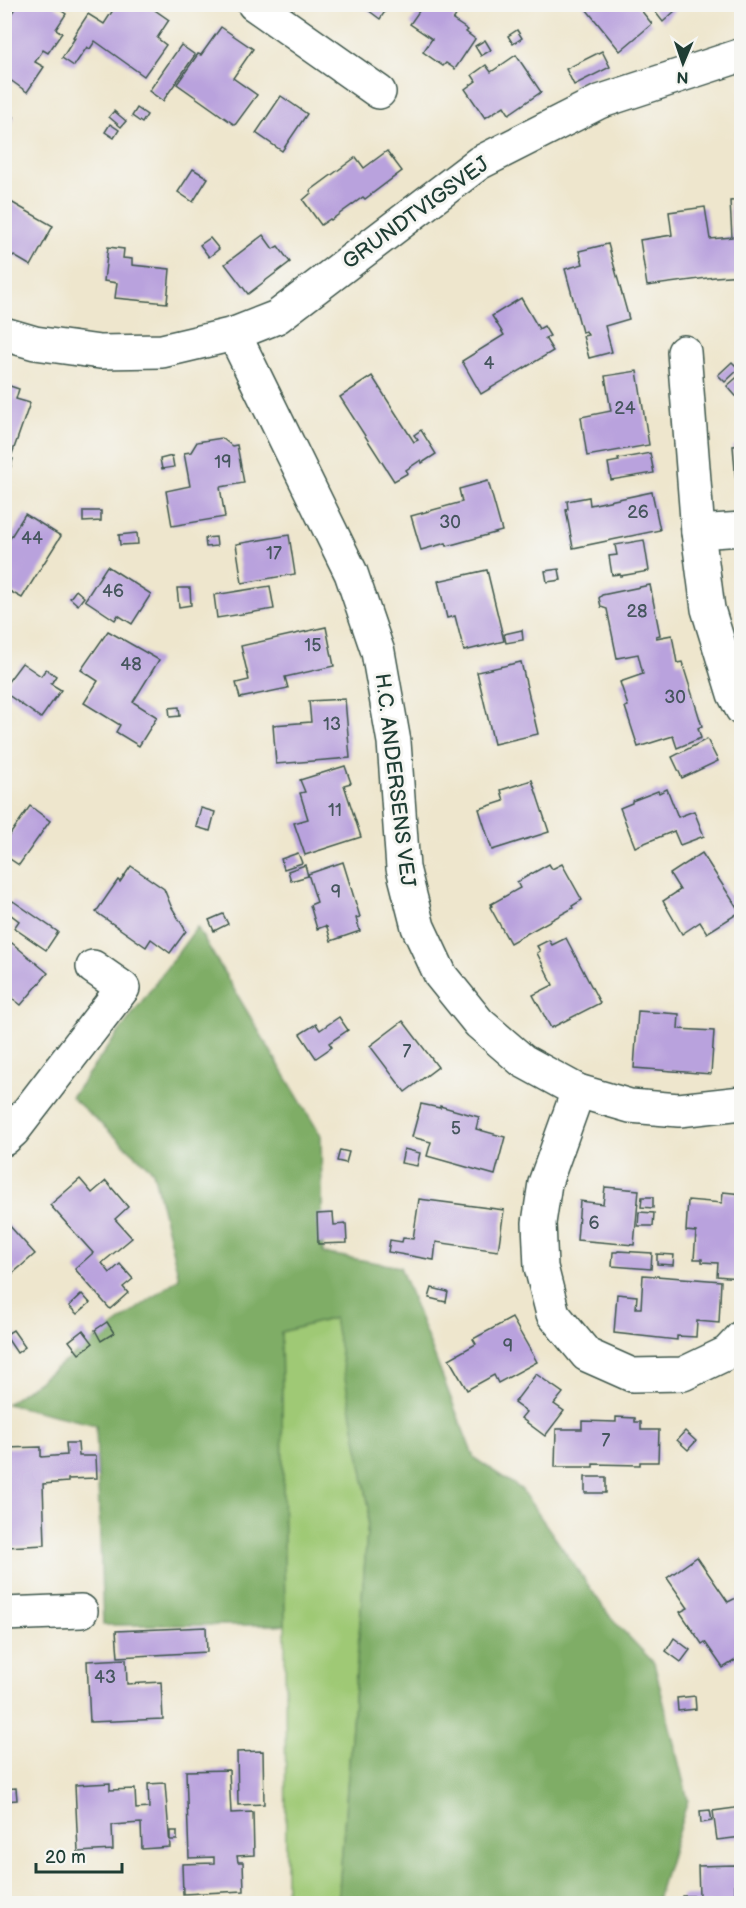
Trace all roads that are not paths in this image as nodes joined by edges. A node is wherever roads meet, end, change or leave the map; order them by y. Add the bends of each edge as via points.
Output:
1 (254, 4) edge
2 (741, 55) edge
3 (380, 92) dead end
4 (4, 334) edge
5 (234, 334) junction
6 (684, 352) dead end
7 (741, 529) edge
8 (698, 532) junction
9 (741, 709) edge
10 (93, 967) dead end
11 (578, 1091) junction
12 (741, 1103) edge
13 (4, 1139) edge
14 (741, 1337) edge
15 (81, 1611) dead end
16 (4, 1614) edge

1 - 3 street
2 - 5 street, GRUNDTVIGSVEJ via 599,102 479,163 277,317
4 - 5 street, GRUNDTVIGSVEJ via 35,343 100,352 162,351
5 - 11 street, H.C. ANDERSENS VEJ via 351,573 378,652 393,742 403,868 418,927 441,976 479,1023 524,1061
6 - 8 street
7 - 8 street
8 - 9 street via 708,609
10 - 13 street via 123,988
11 - 12 street, H.C. ANDERSENS VEJ via 650,1108 679,1110
11 - 14 street via 545,1183 539,1223 541,1267 554,1314 587,1355 632,1375 683,1374 727,1353
15 - 16 street

